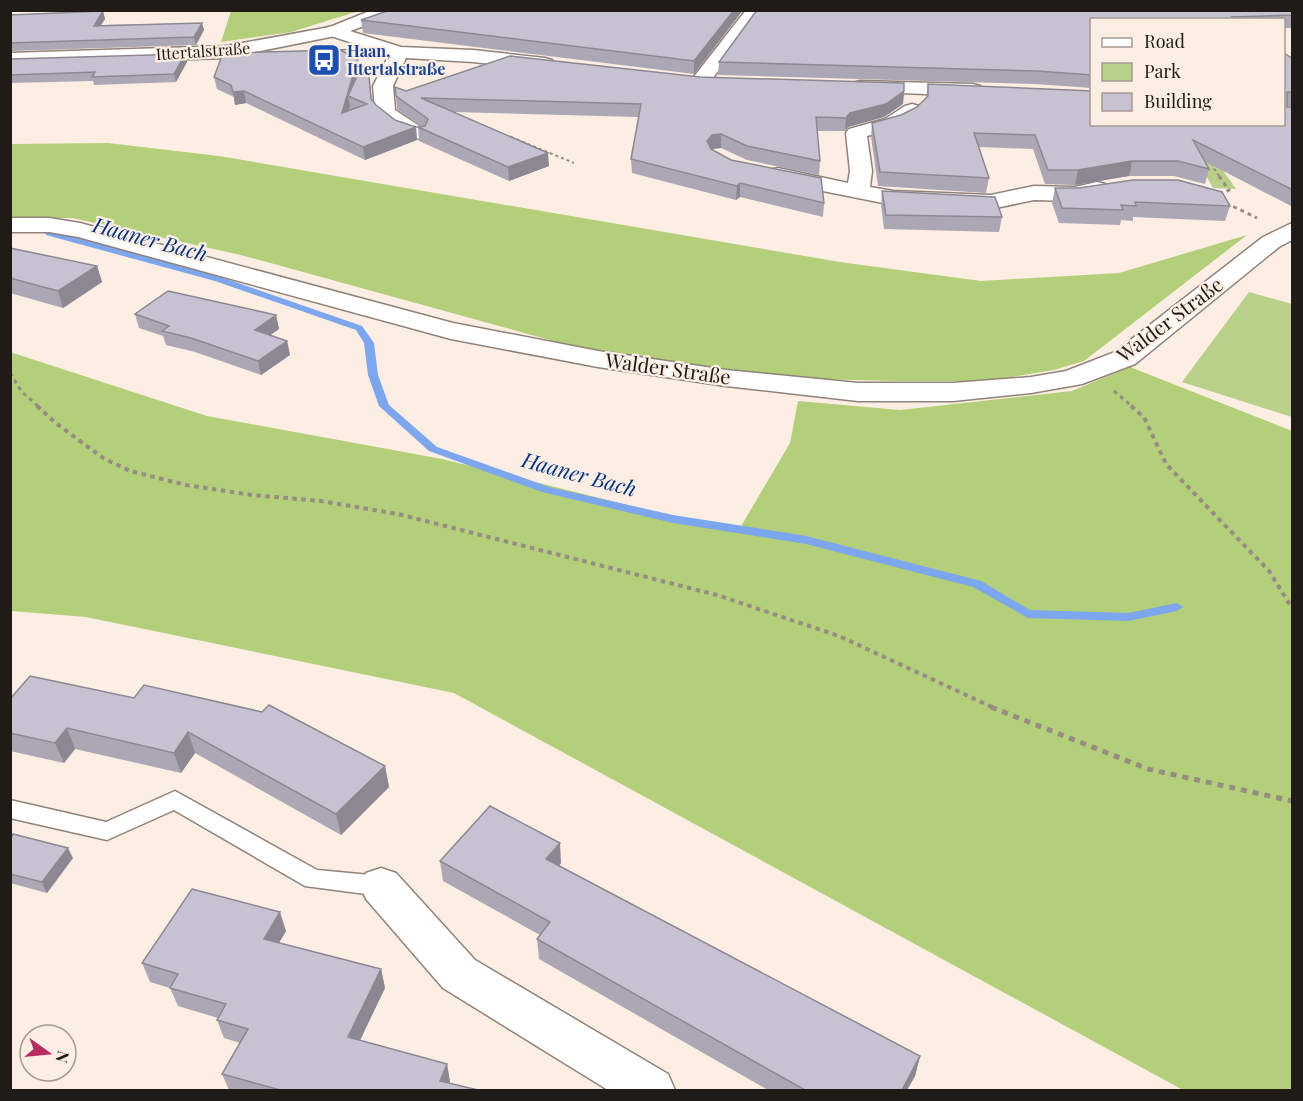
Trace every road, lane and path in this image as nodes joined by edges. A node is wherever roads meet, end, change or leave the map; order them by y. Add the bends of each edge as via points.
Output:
1 (390, 10) edge
2 (755, 10) edge
3 (334, 31) junction
4 (226, 52) junction
5 (399, 52) junction
6 (314, 54) edge
7 (268, 55) edge
8 (10, 59) edge
9 (564, 67) edge
10 (678, 80) edge
11 (700, 82) junction
12 (724, 83) edge
13 (843, 86) edge
14 (914, 88) junction
15 (987, 91) edge
16 (418, 134) edge
17 (505, 134) edge
18 (1215, 161) edge
19 (574, 163) dead end
20 (760, 171) edge
21 (1118, 186) edge
22 (858, 192) junction
23 (10, 225) edge
24 (1283, 235) edge
25 (1091, 372) junction
26 (10, 373) edge
27 (1293, 608) edge
28 (1293, 801) edge
29 (10, 809) edge
30 (381, 886) joint
31 (651, 1090) edge

1 - 3 street, Ittertalstraße
2 - 11 street
3 - 4 street, Ittertalstraße
3 - 5 street
4 - 7 lane
4 - 8 street, Ittertalstraße
5 - 6 lane
5 - 9 street
5 - 16 street via 382,86 385,112
10 - 11 street
11 - 12 street
13 - 14 street
14 - 15 street
14 - 22 street via 915,107 892,123 855,133 861,171
17 - 19 path
18 - 24 path via 1213,167 1229,190 1216,198
20 - 22 street
21 - 22 street via 1075,194 1034,193 991,202 893,198
23 - 25 street, Walder Straße via 80,230 451,331 726,378 858,392 953,392 1031,385
24 - 25 street, Walder Straße via 1125,358
25 - 27 path via 1144,417 1166,464 1269,571
26 - 28 path via 22,392 57,424 103,458 130,471 186,485 398,514 717,595 839,636 1015,718 1148,769
29 - 30 lane via 107,831 175,800 313,879
30 - 31 street via 459,974

